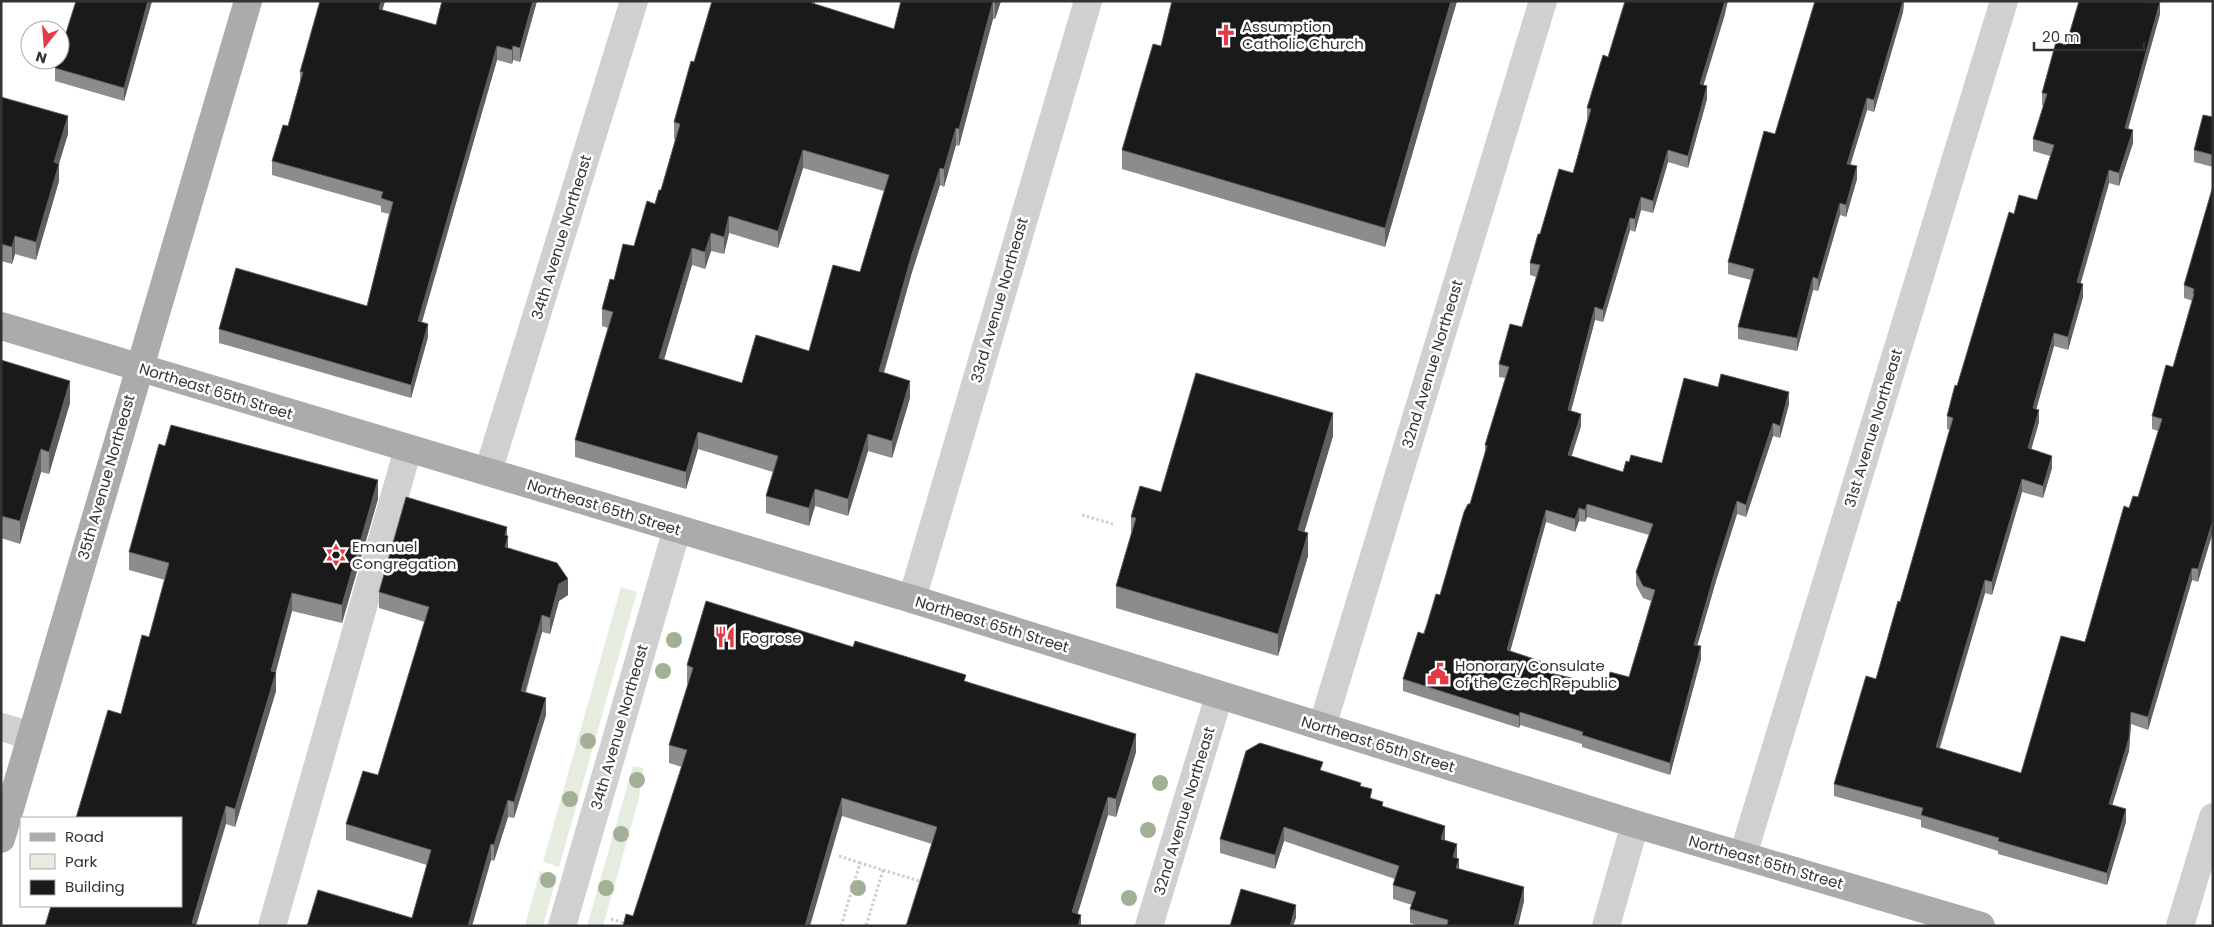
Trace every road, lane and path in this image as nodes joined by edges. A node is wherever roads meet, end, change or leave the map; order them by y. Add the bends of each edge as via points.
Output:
1 (248, 1) edge
2 (634, 1) edge
3 (1088, 1) edge
4 (1543, 1) edge
5 (2004, 1) edge
6 (1, 326) edge
7 (138, 368) junction
8 (408, 449) junction
9 (488, 472) junction
10 (1082, 515) dead end
11 (1113, 524) dead end
12 (677, 529) junction
13 (912, 599) junction
14 (1219, 696) junction
15 (1, 727) edge
16 (1322, 728) junction
17 (31, 736) junction
18 (2213, 817) edge
19 (1635, 824) junction
20 (2, 834) edge
21 (1743, 855) junction
22 (839, 856) dead end
23 (860, 862) junction
24 (883, 870) junction
25 (925, 882) edge
26 (610, 919) dead end
27 (272, 926) edge
28 (562, 926) edge
29 (634, 926) edge
30 (841, 926) edge
31 (866, 926) edge
32 (1149, 926) edge
33 (1606, 926) edge
34 (1981, 926) edge
35 (2180, 926) edge

1 - 7 main road, 35th Avenue Northeast
2 - 9 street, 34th Avenue Northeast
3 - 13 street, 33rd Avenue Northeast
4 - 16 street, 32nd Avenue Northeast
5 - 21 street, 31st Avenue Northeast
6 - 7 main road, Northeast 65th Street
7 - 8 main road, Northeast 65th Street
7 - 17 main road, 35th Avenue Northeast
8 - 9 main road, Northeast 65th Street
8 - 27 street
9 - 12 main road, Northeast 65th Street
10 - 11 path
12 - 13 main road, Northeast 65th Street
12 - 28 street, 34th Avenue Northeast
13 - 14 main road, Northeast 65th Street
14 - 16 main road, Northeast 65th Street
14 - 32 street, 32nd Avenue Northeast
15 - 17 street
16 - 19 main road, Northeast 65th Street
17 - 20 main road, 35th Avenue Northeast
18 - 35 street
19 - 21 main road, Northeast 65th Street
19 - 33 street
21 - 34 main road, Northeast 65th Street
22 - 23 path
23 - 24 path
23 - 30 path
24 - 25 path
24 - 31 path
26 - 29 path

